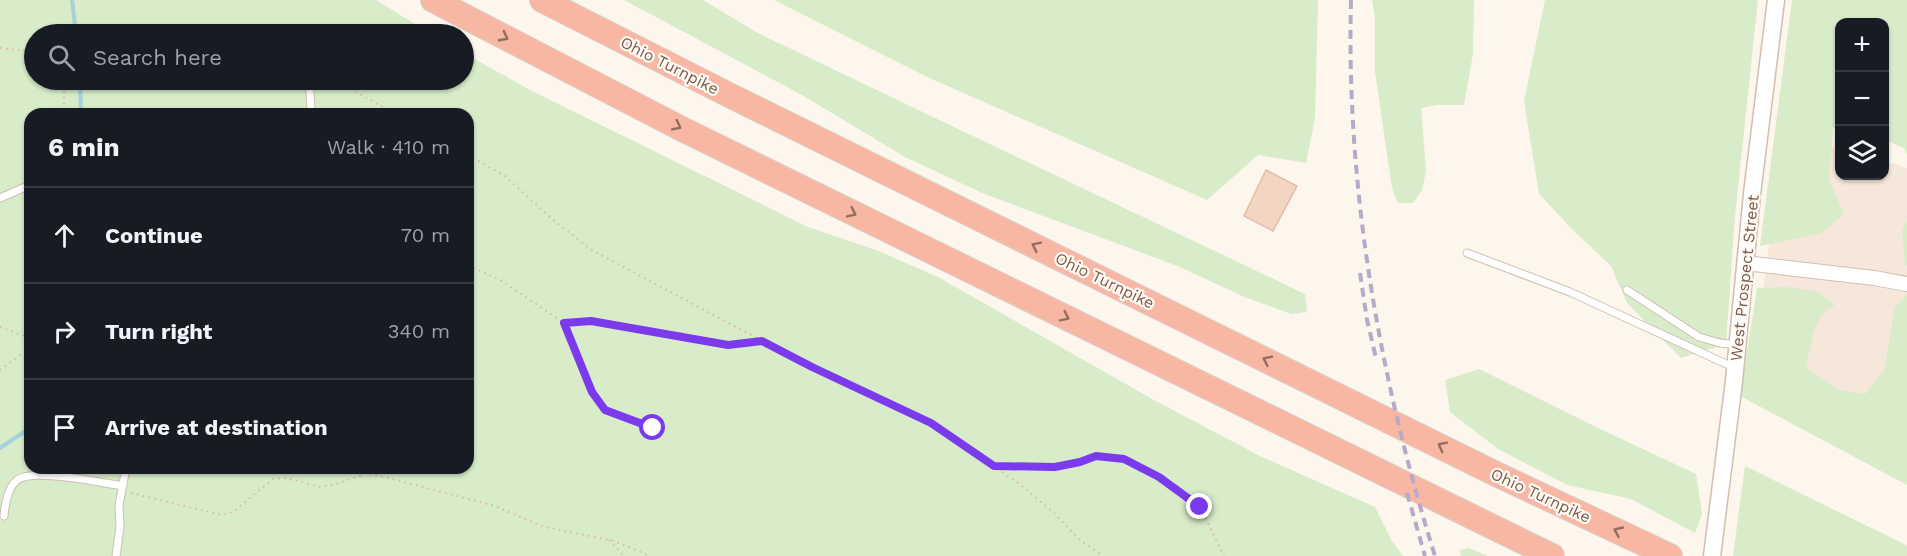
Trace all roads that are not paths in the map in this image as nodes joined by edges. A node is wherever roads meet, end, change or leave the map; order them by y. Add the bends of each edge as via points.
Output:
1 (434, 0) edge
2 (542, 0) edge
3 (1776, 0) edge
4 (310, 90) edge
5 (311, 108) edge
6 (24, 188) edge
7 (0, 198) edge
8 (1467, 253) dead end
9 (1745, 263) junction
10 (1907, 284) edge
11 (1626, 291) dead end
12 (1737, 345) junction
13 (1735, 368) junction
14 (125, 474) edge
15 (122, 488) junction
16 (4, 516) dead end
17 (116, 556) edge
18 (1552, 556) edge
19 (1670, 556) edge
20 (1712, 556) edge

1 -> 18 highway via 693,134
19 -> 2 highway, Ohio Turnpike via 744,103
3 - 9 street, West Prospect Street
4 - 5 lane
6 - 7 lane
8 - 13 lane via 1570,292
9 - 10 street
9 - 12 street, West Prospect Street
11 - 12 lane via 1699,337
12 - 13 street, West Prospect Street
13 - 20 street, West Prospect Street
14 - 15 lane
15 - 16 lane via 30,475 16,481 4,502
15 - 17 lane

